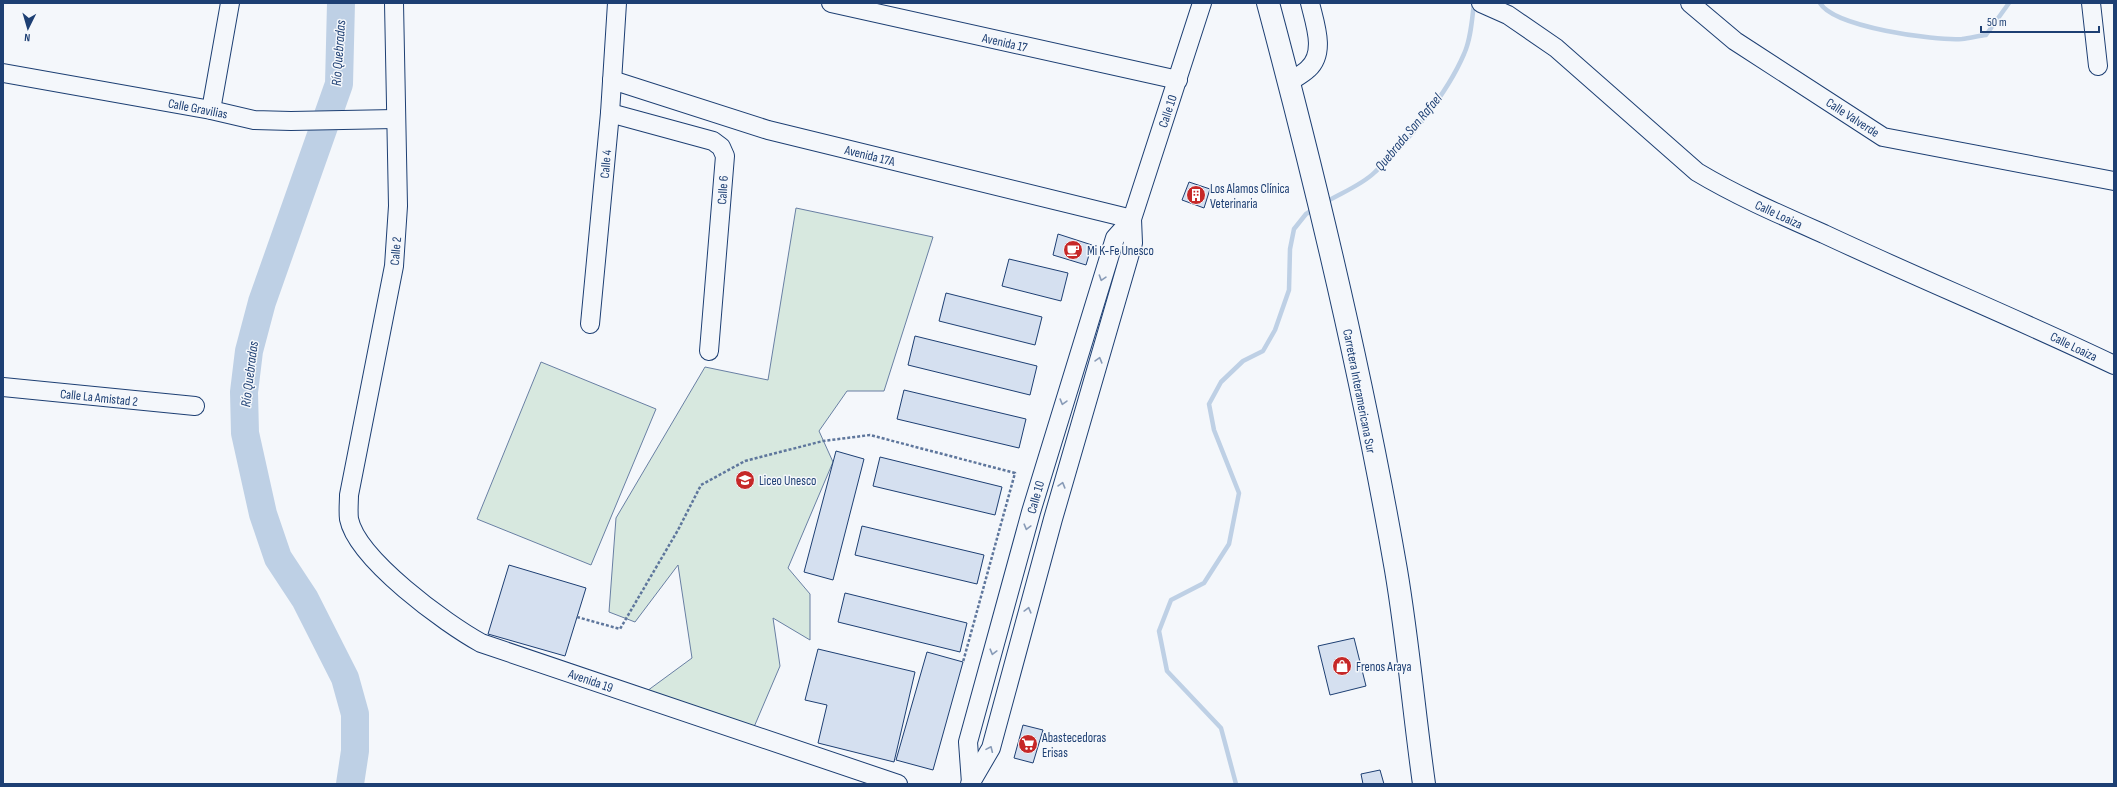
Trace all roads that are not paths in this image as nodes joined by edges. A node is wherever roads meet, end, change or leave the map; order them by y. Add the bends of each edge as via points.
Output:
1 (230, 3) edge
2 (394, 3) edge
3 (617, 3) edge
4 (831, 3) edge
5 (1202, 3) edge
6 (1268, 3) edge
7 (1310, 3) edge
8 (1480, 3) edge
9 (1690, 3) edge
10 (2091, 3) edge
11 (2098, 66) dead end
12 (3, 74) edge
13 (612, 80) junction
14 (1178, 80) junction
15 (1289, 82) junction
16 (211, 110) junction
17 (610, 113) junction
18 (395, 119) junction
19 (2114, 181) edge
20 (1132, 219) junction
21 (590, 324) dead end
22 (709, 351) dead end
23 (2114, 365) edge
24 (3, 387) edge
25 (195, 406) dead end
26 (349, 495) joint
27 (898, 784) edge
28 (973, 784) edge
29 (1424, 784) edge

1 - 16 street
2 - 18 street, Calle 2
3 - 13 street, Calle 4
4 - 14 street, Avenida 17
5 - 14 street, Calle 10
6 - 15 highway, Carretera Interamericana Sur
7 - 15 street via 1318,49 1314,63
8 - 23 street, Calle Loaiza via 1508,14 1556,48 1696,172 1723,188 2036,327
9 - 19 street, Calle Valverde via 1735,41 1883,137
10 - 11 street
12 - 16 street, Calle Gravilias
13 - 17 street, Calle 4
13 - 20 street, Avenida 17A via 768,130
14 - 20 street, Calle 10
15 - 29 highway, Carretera Interamericana Sur via 1352,347 1396,570
16 - 18 street, Calle Gravilias via 254,120
17 - 21 street, Calle 4
17 - 22 street, Calle 6 via 713,141 721,147 725,156
18 - 26 street, Calle 2 via 398,206 394,266
20 - 28 street, Calle 10 via 1115,238 1031,512 968,742
24 - 25 street, Calle La Amistad 2
26 - 27 street, Avenida 19 via 350,520 359,540 387,573 458,631 481,643

